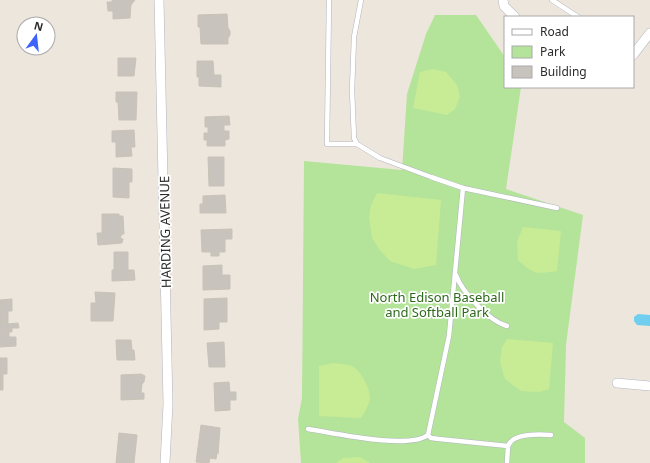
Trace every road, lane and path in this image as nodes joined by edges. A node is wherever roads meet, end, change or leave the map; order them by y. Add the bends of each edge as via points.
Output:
1 (159, 0) edge
2 (329, 0) edge
3 (360, 0) edge
4 (503, 0) edge
5 (552, 0) edge
6 (514, 16) edge
7 (576, 16) edge
8 (650, 33) edge
9 (634, 54) edge
10 (357, 144) junction
11 (463, 188) junction
12 (557, 208) dead end
13 (455, 273) junction
14 (507, 326) dead end
15 (617, 383) dead end
16 (650, 386) edge
17 (308, 429) dead end
18 (428, 435) junction
19 (551, 435) dead end
20 (508, 446) junction
21 (166, 463) edge
22 (507, 463) edge

1 - 21 street, HARDING AVENUE via 168,404
2 - 10 lane via 327,144
3 - 10 lane via 354,38 352,90 354,138
4 - 6 street via 504,6
5 - 7 lane
8 - 9 street
10 - 11 lane via 380,158
11 - 12 lane
11 - 13 lane
13 - 14 lane via 462,288 470,297 494,320
13 - 18 lane via 449,336
15 - 16 street
17 - 18 lane via 386,441 417,439
18 - 20 lane via 431,438
19 - 20 lane via 534,434 514,438
20 - 22 lane

